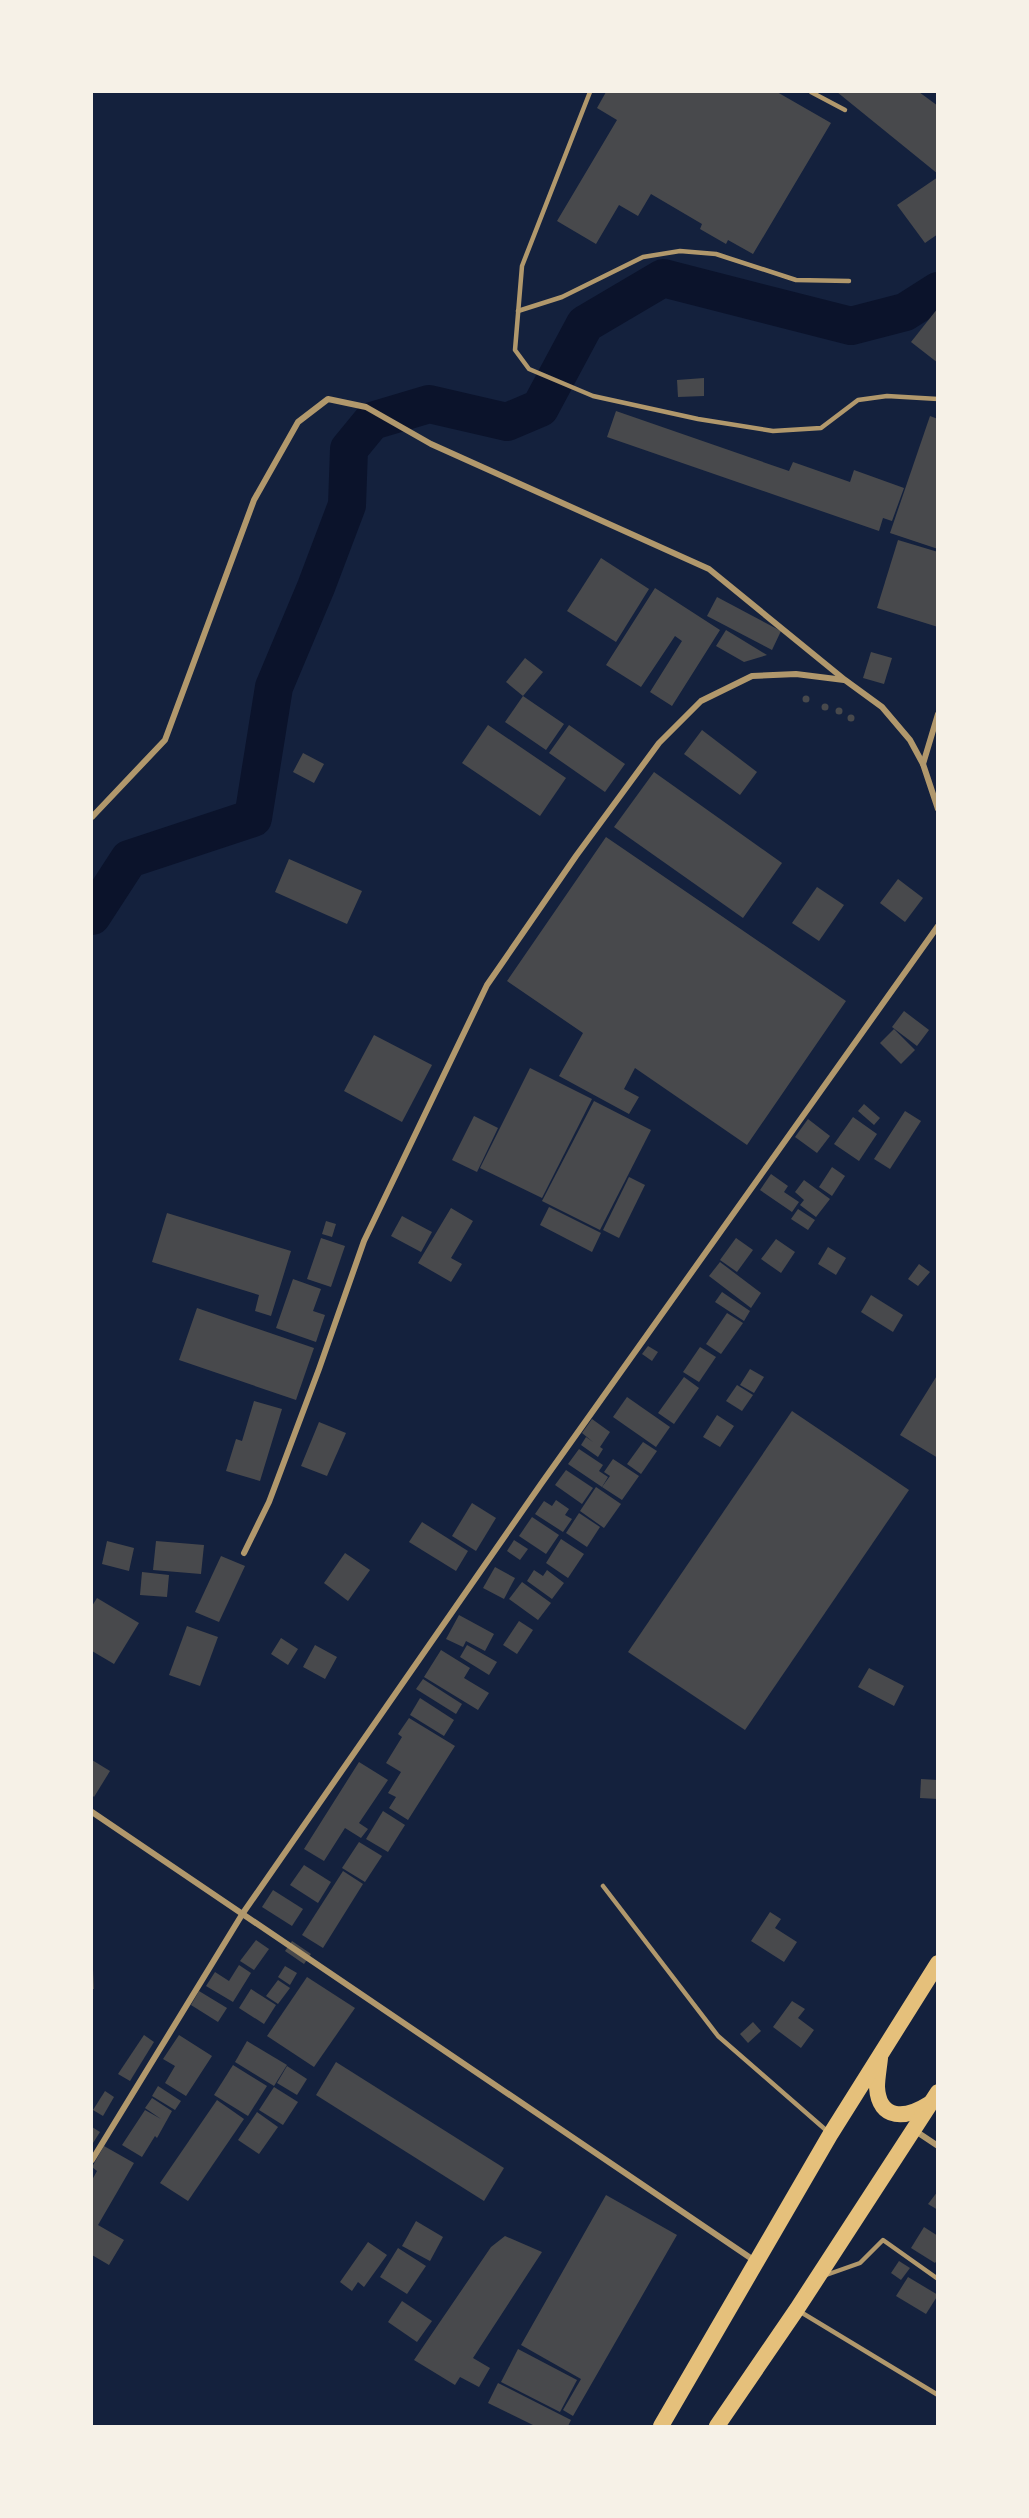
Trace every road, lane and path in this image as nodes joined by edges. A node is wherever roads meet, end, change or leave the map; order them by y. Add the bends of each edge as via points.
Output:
1 (590, 92) edge
2 (811, 92) edge
3 (845, 110) dead end
4 (849, 281) dead end
5 (518, 311) junction
6 (938, 399) edge
7 (845, 680) junction
8 (938, 714) edge
9 (923, 764) junction
10 (938, 809) edge
11 (92, 817) edge
12 (938, 926) edge
13 (244, 1553) dead end
14 (92, 1812) edge
15 (603, 1886) dead end
16 (243, 1913) junction
17 (938, 1963) edge
18 (880, 2055) junction
19 (934, 2098) edge
20 (914, 2129) junction
21 (830, 2135) junction
22 (938, 2146) edge
23 (92, 2160) edge
24 (755, 2261) junction
25 (817, 2277) junction
26 (938, 2279) edge
27 (797, 2309) junction
28 (938, 2395) edge
29 (661, 2427) edge
30 (717, 2427) edge

1 - 5 lane via 522,267
2 - 3 lane
4 - 5 lane via 796,280 716,254 680,251 643,257 562,297
5 - 6 lane via 515,350 529,369 593,396 698,419 773,431 821,428 858,400 887,396
7 - 9 street via 882,707 910,740
7 - 11 street via 710,569 431,444 366,407 328,399 298,422 254,500 165,740
7 - 13 street via 796,674 752,676 701,701 659,743 557,884 488,985 364,1241 269,1502
8 - 9 street
9 - 10 street
12 - 16 street via 541,1484
14 - 16 street
15 - 21 lane via 718,2036
16 - 23 street
16 - 24 street
17 - 18 highway
18 - 19 highway via 877,2087 885,2108 893,2113 914,2114
18 - 21 highway
19 - 20 highway
20 - 22 street
20 - 25 highway
21 - 24 highway
24 - 29 highway
25 - 26 lane via 860,2263 883,2240
25 - 27 highway
27 - 28 lane
27 - 30 highway

